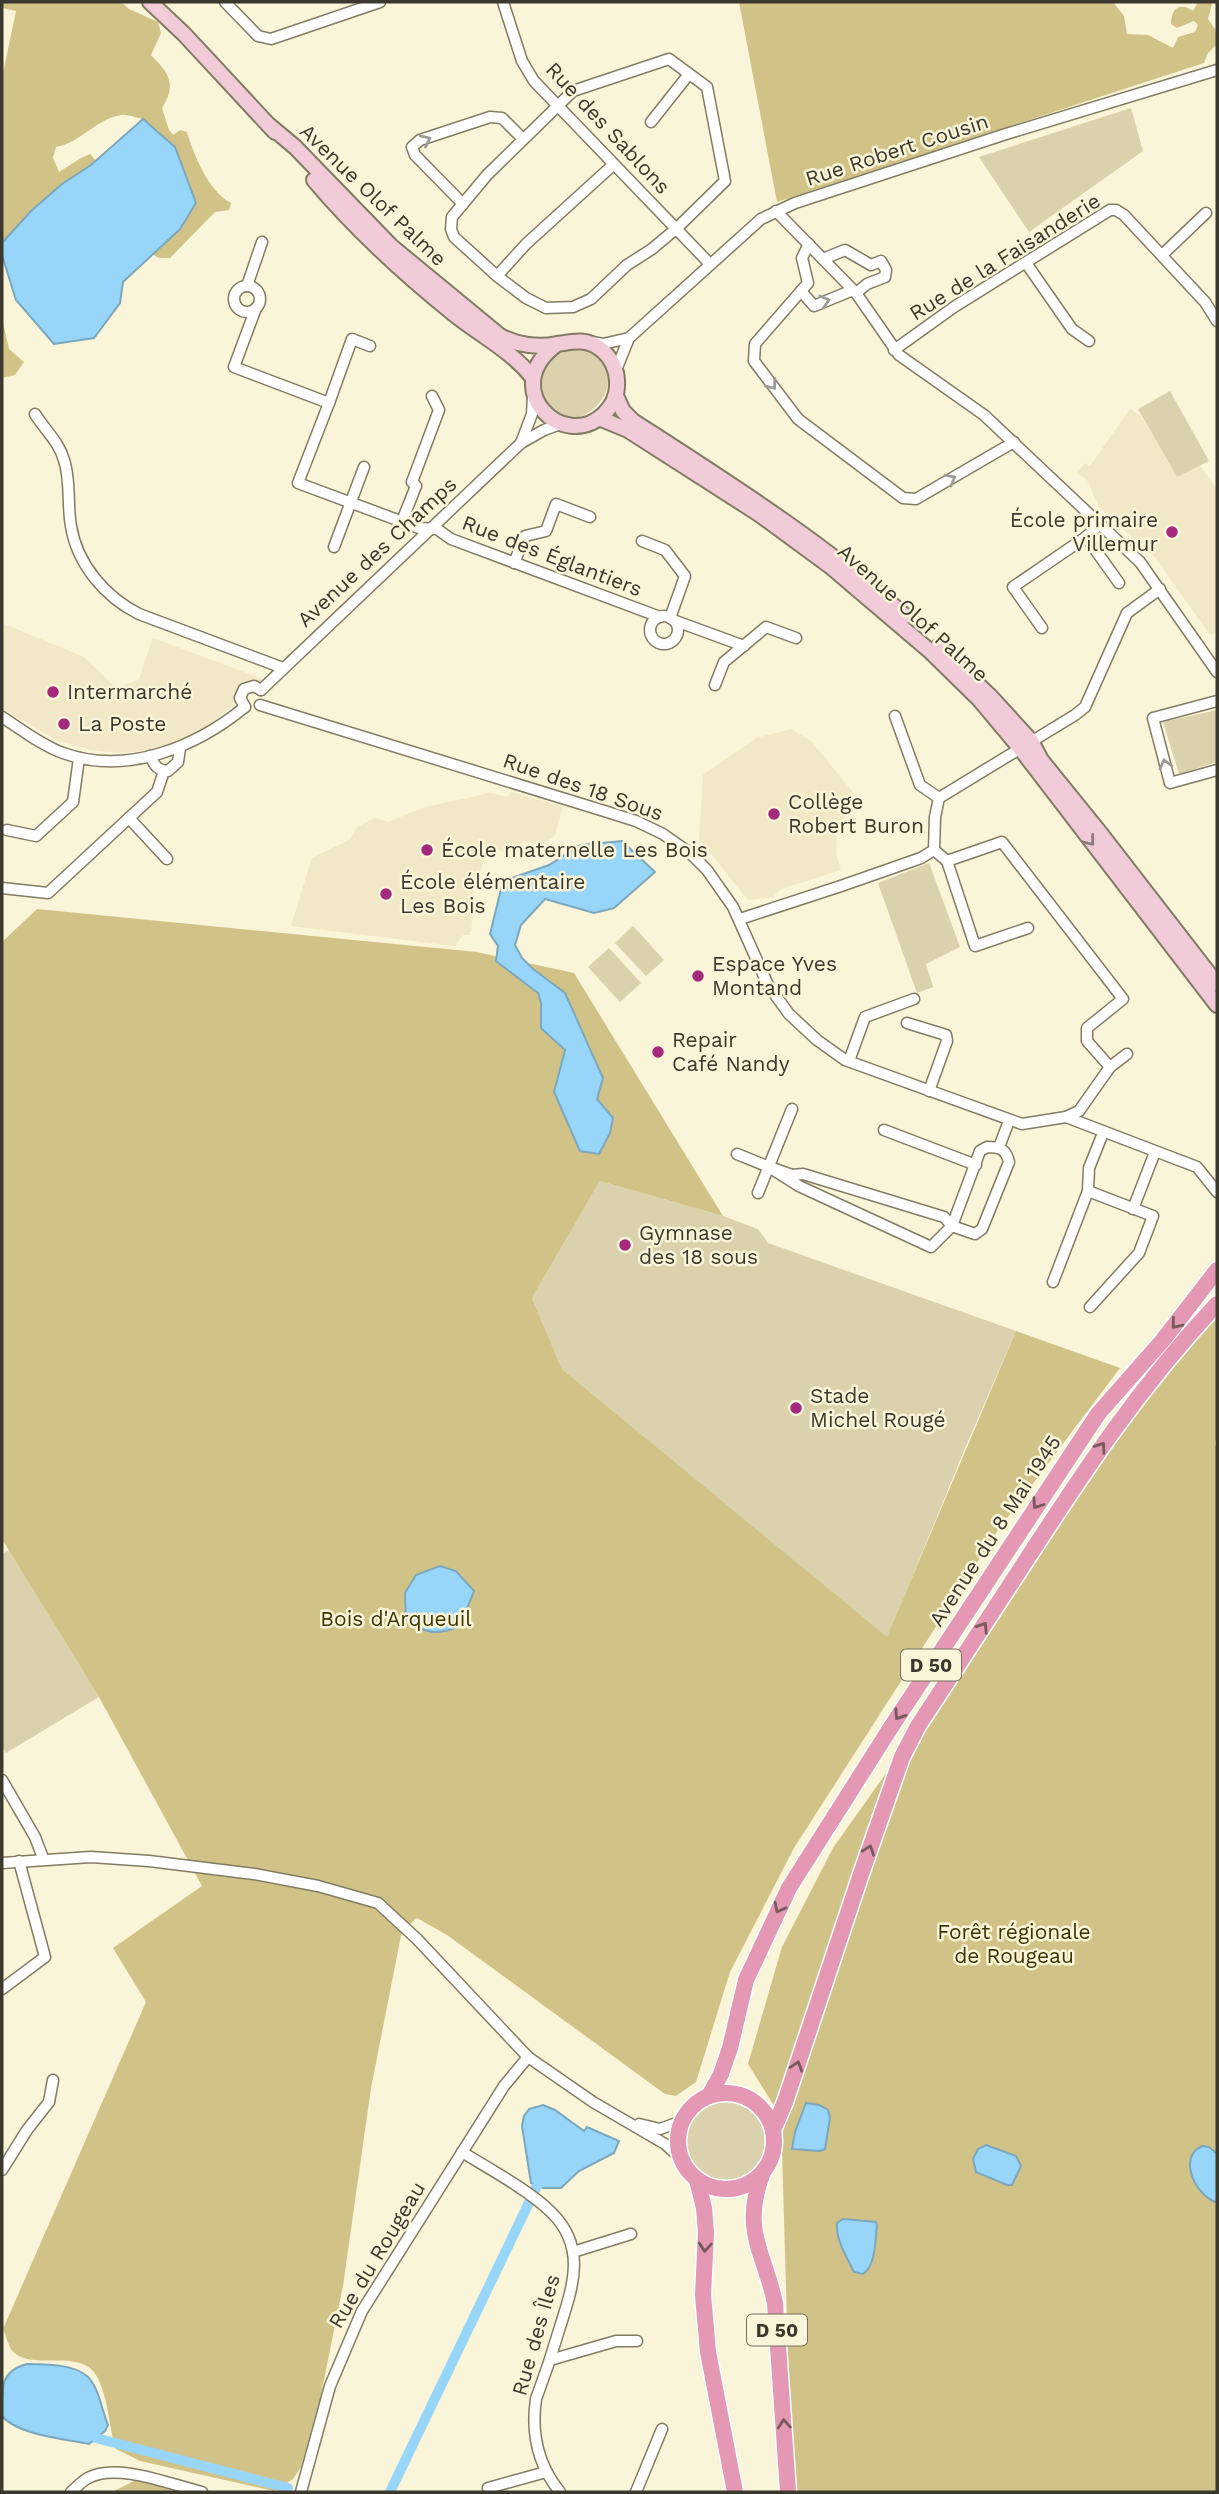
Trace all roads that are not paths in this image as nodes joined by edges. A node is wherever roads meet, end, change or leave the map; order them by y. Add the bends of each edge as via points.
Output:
1 (150, 2) edge
2 (225, 2) edge
3 (380, 2) edge
4 (503, 2) edge
5 (1217, 70) edge
6 (689, 74) junction
7 (556, 106) junction
8 (651, 122) dead end
9 (270, 126) junction
10 (523, 139) junction
11 (613, 164) junction
12 (463, 204) junction
13 (776, 211) junction
14 (1206, 213) dead end
15 (677, 228) junction
16 (262, 242) dead end
17 (808, 244) junction
18 (1162, 255) junction
19 (823, 259) junction
20 (1027, 263) junction
21 (710, 264) junction
22 (497, 276) junction
23 (247, 286) junction
24 (801, 291) junction
25 (854, 291) junction
26 (256, 308) junction
27 (1217, 321) edge
28 (629, 338) junction
29 (1089, 341) dead end
30 (585, 342) junction
31 (556, 345) junction
32 (370, 346) dead end
33 (894, 350) junction
34 (616, 370) junction
35 (533, 385) junction
36 (432, 396) dead end
37 (616, 396) junction
38 (329, 403) junction
39 (35, 414) dead end
40 (599, 418) junction
41 (563, 423) junction
42 (1014, 442) junction
43 (521, 443) junction
44 (364, 467) dead end
45 (351, 502) junction
46 (590, 517) dead end
47 (402, 521) junction
48 (1100, 524) junction
49 (431, 529) junction
50 (1086, 537) junction
51 (642, 541) dead end
52 (334, 547) dead end
53 (514, 563) junction
54 (1119, 583) dead end
55 (1160, 589) junction
56 (668, 618) junction
57 (1042, 628) dead end
58 (796, 638) dead end
59 (744, 646) junction
60 (283, 668) junction
61 (1217, 672) edge
62 (715, 685) dead end
63 (261, 690) junction
64 (1217, 701) edge
65 (260, 705) junction
66 (245, 707) junction
67 (895, 716) dead end
68 (2, 717) edge
69 (1026, 744) junction
70 (180, 748) junction
71 (150, 756) junction
72 (79, 758) junction
73 (1217, 769) edge
74 (164, 771) junction
75 (939, 798) junction
76 (129, 818) junction
77 (7, 830) dead end
78 (934, 850) junction
79 (167, 859) dead end
80 (947, 861) junction
81 (2, 888) edge
82 (740, 919) junction
83 (1028, 928) dead end
84 (1217, 984) edge
85 (914, 999) dead end
86 (1217, 1005) edge
87 (906, 1023) dead end
88 (1127, 1054) dead end
89 (849, 1061) junction
90 (1110, 1068) junction
91 (929, 1091) junction
92 (792, 1109) dead end
93 (1066, 1117) junction
94 (1009, 1121) junction
95 (884, 1130) dead end
96 (1103, 1133) junction
97 (999, 1147) junction
98 (1155, 1152) junction
99 (737, 1154) dead end
100 (976, 1165) junction
101 (769, 1167) junction
102 (1088, 1191) junction
103 (1217, 1192) edge
104 (758, 1193) dead end
105 (1133, 1209) junction
106 (952, 1226) junction
107 (1217, 1270) edge
108 (1053, 1282) dead end
109 (1217, 1304) edge
110 (1090, 1307) dead end
111 (2, 1780) edge
112 (43, 1858) junction
113 (19, 1861) junction
114 (2, 1863) edge
115 (2, 1989) edge
116 (528, 2057) junction
117 (53, 2080) dead end
118 (709, 2096) junction
119 (622, 2119) junction
120 (682, 2121) junction
121 (773, 2130) junction
122 (462, 2152) junction
123 (680, 2157) junction
124 (2, 2171) edge
125 (763, 2172) junction
126 (697, 2179) junction
127 (631, 2234) dead end
128 (573, 2252) junction
129 (637, 2341) dead end
130 (550, 2360) junction
131 (663, 2429) dead end
132 (546, 2472) junction
133 (488, 2488) dead end
134 (71, 2492) edge
135 (202, 2492) edge
136 (301, 2492) edge
137 (560, 2492) edge
138 (636, 2492) edge
139 (735, 2492) edge
140 (788, 2492) edge

1 - 9 main road, Avenue Olof Palme
2 - 3 street via 258,36 271,39
4 - 7 street, Rue des Sablons via 522,61
5 - 13 street, Rue Robert Cousin
6 - 7 street via 669,59 573,91
6 - 8 street
6 - 15 street via 707,87 725,181
7 - 10 street
7 - 11 street, Rue des Sablons
9 - 31 main road, Avenue Olof Palme via 392,247 485,325 521,345
9 - 35 main road, Avenue Olof Palme via 367,238 405,274 509,355
10 - 12 street
12 -> 10 street via 412,147 490,117 502,118
11 - 15 street, Rue des Sablons
11 - 22 street
12 - 22 street via 452,217 454,237
13 - 17 street
13 - 21 street, Rue Robert Cousin
14 - 18 street
15 - 21 street, Rue des Sablons
15 - 22 street via 591,299 573,307 546,308
16 - 23 street
17 - 19 street
17 - 24 street via 802,258 808,283
18 - 20 street, Rue de la Faisanderie via 1124,215 1110,210
18 - 27 street, Rue de la Faisanderie
19 - 25 street
19 - 25 street via 845,250 871,265 881,261 885,277
20 - 29 street via 1072,329
20 - 33 street, Rue de la Faisanderie
21 - 28 street, Rue Robert Cousin
23 - 26 street via 258,292
23 - 26 street via 236,291 234,303 244,312
24 -> 25 street via 814,306
24 -> 42 street via 755,344 754,361 798,419 904,498 916,499
25 - 33 street
26 - 38 street via 234,367
28 - 30 street via 603,344
28 - 34 street, Rue Robert Cousin
30 - 31 main road, Avenue Olof Palme
30 - 34 main road via 599,348
31 - 35 main road via 536,366
32 - 38 street via 352,339
33 - 42 street
34 - 37 main road
35 - 41 main road, Avenue Olof Palme via 538,404
35 - 43 street, Avenue des Champs via 532,414
36 - 47 street via 439,410
37 - 40 main road
37 - 69 main road, Avenue Olof Palme via 633,421 750,496 864,581 965,671
38 - 45 street, Rue des Églantiers via 298,483
39 - 60 street via 63,455 74,539 99,584 139,614
40 - 41 main road via 572,426
40 - 69 main road, Avenue Olof Palme via 628,430 830,566 931,652
41 - 43 street, Avenue des Champs
42 - 48 street
43 - 49 street, Avenue des Champs
44 - 45 street
45 - 47 street, Rue des Églantiers
45 - 52 street
46 - 53 street via 556,504 546,531 525,536
47 - 49 street, Rue des Églantiers
48 - 50 street
48 - 55 street via 1140,562
49 - 53 street, Rue des Églantiers
49 - 60 street, Avenue des Champs
50 - 54 street
50 - 57 street via 1013,587
51 - 56 street via 665,550 685,576
53 - 56 street, Rue des Églantiers
55 - 61 street
55 - 69 street via 1127,613 1085,707
56 - 59 street, Rue des Églantiers
58 - 59 street via 766,627
59 - 62 street via 724,662
60 - 63 street, Avenue des Champs
63 - 65 street
63 - 66 street, Avenue des Champs via 254,686 244,689 240,698
73 -> 64 street via 1170,783 1153,719
65 - 66 street, Avenue des Champs
65 - 82 street, Rue des 18 Sous via 646,826 674,841 707,870
66 - 70 street, Avenue des Champs
67 - 75 street via 920,785
68 - 72 street, Avenue des Champs via 51,748
69 - 75 street
69 - 84 main road, Avenue Olof Palme via 1095,825
69 -> 86 main road, Avenue Olof Palme
70 - 71 street, Avenue des Champs
70 - 74 street via 178,762
71 - 72 street, Avenue des Champs
71 - 74 street
72 - 77 street via 73,802 36,836
74 - 76 street via 157,792
75 - 78 street
76 - 79 street
76 - 81 street via 48,894
78 - 80 street
78 - 82 street
80 - 83 street via 975,946
80 - 90 street via 1002,842 1123,999 1087,1028 1087,1041
82 - 89 street, Rue des 18 Sous via 768,985 789,1014
85 - 89 street via 865,1017
87 - 91 street via 946,1035
88 - 90 street
89 - 91 street, Rue des 18 Sous
90 - 93 street via 1079,1111
91 - 94 street, Rue des 18 Sous
92 - 101 street
93 - 94 street, Rue des 18 Sous via 1022,1124
93 - 96 street
94 - 97 street
95 - 100 street
96 - 98 street
96 - 102 street via 1089,1168
97 - 100 street via 980,1151
97 - 106 street via 1009,1162 982,1229 975,1234
98 - 103 street via 1197,1167
98 - 105 street
99 - 101 street
100 - 106 street
101 - 104 street
101 - 106 street via 944,1217
101 - 106 street via 799,1186 931,1247
102 - 105 street
102 - 108 street
105 - 110 street via 1153,1216 1139,1253
107 -> 118 main road, Avenue du 8 Mai 1945 / D 50 via 1098,1414 789,1888 746,1980 730,2048
121 -> 109 main road, D 50 via 902,1757 918,1726 1108,1436
111 - 112 street
112 - 113 street
112 - 116 street via 117,1858 254,1874 378,1903
113 - 114 street
113 - 115 street via 45,1957
116 - 119 street
116 - 122 street, Rue du Rougeau via 504,2085
117 - 124 street via 49,2102
118 - 120 main road
118 - 121 main road via 741,2095 761,2109
119 - 120 street via 657,2129
119 - 123 street
120 - 123 main road
121 - 125 main road via 771,2159
122 - 128 street, Rue des Îles via 540,2203 561,2223
122 - 136 street, Rue du Rougeau via 371,2295 347,2343 330,2386
123 - 126 main road
125 - 126 main road via 745,2185 724,2189
140 -> 125 main road, D 50 via 775,2303 752,2216
126 -> 139 main road via 706,2233 705,2329
127 - 128 street
128 - 130 street, Rue des Îles via 573,2288
129 - 130 street via 616,2341
130 - 132 street, Rue des Îles via 534,2410 534,2436
131 - 138 street
132 - 133 street
132 - 137 street, Rue des Îles
134 - 135 street via 88,2478 107,2472

